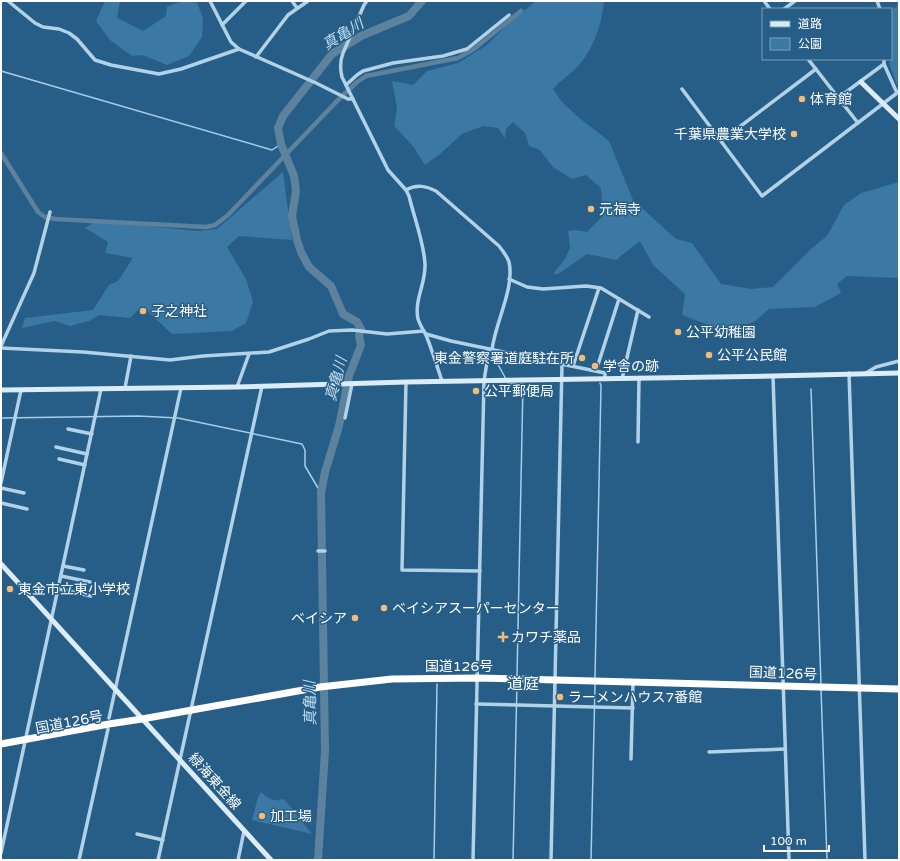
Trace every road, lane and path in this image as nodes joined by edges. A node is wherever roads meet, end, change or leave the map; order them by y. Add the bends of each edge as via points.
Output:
1 (8, 1) edge
2 (210, 1) edge
3 (246, 1) edge
4 (292, 1) edge
5 (308, 1) edge
6 (367, 1) edge
7 (795, 1) edge
8 (297, 8) junction
9 (785, 8) edge
10 (509, 15) dead end
11 (222, 26) junction
12 (239, 49) junction
13 (256, 57) junction
14 (809, 60) edge
15 (884, 60) edge
16 (884, 64) junction
17 (816, 69) junction
18 (861, 82) junction
19 (346, 85) junction
20 (682, 89) dead end
21 (838, 98) junction
22 (353, 99) junction
23 (884, 104) junction
24 (899, 119) edge
25 (858, 123) junction
26 (721, 141) junction
27 (406, 190) junction
28 (50, 212) dead end
29 (509, 279) junction
30 (599, 288) junction
31 (619, 299) junction
32 (638, 310) junction
33 (649, 317) dead end
34 (425, 333) junction
35 (1, 347) edge
36 (490, 349) junction
37 (250, 354) junction
38 (131, 356) junction
39 (899, 361) edge
40 (562, 364) junction
41 (573, 366) junction
42 (596, 371) junction
43 (866, 373) junction
44 (899, 373) edge
45 (849, 374) junction
46 (773, 376) junction
47 (639, 378) junction
48 (605, 379) junction
49 (622, 379) junction
50 (561, 380) junction
51 (442, 381) junction
52 (484, 381) junction
53 (406, 382) junction
54 (352, 384) junction
55 (262, 386) junction
56 (237, 387) junction
57 (125, 388) junction
58 (181, 388) junction
59 (101, 389) junction
60 (1, 390) edge
61 (21, 390) junction
62 (345, 418) dead end
63 (68, 429) dead end
64 (92, 434) junction
65 (638, 442) dead end
66 (56, 447) dead end
67 (87, 454) junction
68 (59, 459) dead end
69 (85, 465) junction
70 (1, 483) edge
71 (1, 488) edge
72 (24, 493) dead end
73 (1, 503) edge
74 (27, 508) dead end
75 (318, 551) dead end
76 (325, 551) dead end
77 (1, 564) edge
78 (63, 566) junction
79 (84, 570) dead end
80 (480, 572) junction
81 (61, 576) junction
82 (90, 582) dead end
83 (58, 589) junction
84 (91, 596) dead end
85 (52, 620) junction
86 (477, 678) junction
87 (555, 681) junction
88 (633, 683) junction
89 (783, 687) junction
90 (860, 688) junction
91 (899, 689) edge
92 (115, 690) junction
93 (476, 704) junction
94 (554, 706) junction
95 (632, 708) junction
96 (191, 710) junction
97 (109, 718) dead end
98 (142, 719) junction
99 (108, 728) junction
100 (26, 741) junction
101 (1, 744) edge
102 (1, 748) edge
103 (785, 750) junction
104 (709, 752) dead end
105 (631, 759) dead end
106 (180, 761) junction
107 (244, 831) junction
108 (137, 834) dead end
109 (163, 840) junction
110 (1, 853) edge
111 (79, 860) edge
112 (158, 860) edge
113 (238, 860) edge
114 (271, 860) edge
115 (473, 860) edge
116 (551, 860) edge
117 (789, 860) edge
118 (865, 860) edge

1 - 12 street via 35,23 69,33 95,60 112,65 159,74
2 - 11 street
3 - 11 street
4 - 8 street
5 - 8 street
6 - 19 street via 341,59 340,70
7 - 9 street
8 - 13 street via 288,15
10 - 19 street via 467,48 443,56 393,63 363,71
11 - 12 street via 231,42
12 - 13 street
13 - 22 street
14 - 17 street
15 - 16 street
16 - 18 street
16 - 23 street via 897,93
17 - 21 street
17 - 26 street
18 - 21 street
18 - 23 street
19 - 22 street
20 - 26 street
21 - 25 street
22 - 27 street via 388,170
23 - 24 street
23 - 25 street
25 - 26 street via 762,196
27 - 29 street via 419,186 436,191 499,246 508,262
27 - 34 street via 424,254 425,273 418,318
28 - 35 street via 34,273
29 - 30 street via 527,287 543,289 586,286
29 - 36 street via 503,310
30 - 31 street
30 - 41 street
31 - 32 street
31 - 42 street
32 - 33 street
32 - 49 street
34 - 36 street
34 - 37 street via 329,331 269,352
34 - 51 street
35 - 38 street
36 - 40 street
36 - 52 street
37 - 38 street via 170,360
37 - 56 street
38 - 57 street
39 - 43 street via 876,367
40 - 41 street
40 - 50 street
41 - 42 street
42 - 48 street via 605,373
43 - 44 street
43 - 45 street
45 - 46 street
45 - 90 street
46 - 47 street
46 - 89 street
47 - 49 street
47 - 65 street
48 - 49 street
48 - 50 street
50 - 52 street
50 - 87 street
51 - 52 street
51 - 53 street
52 - 80 street
53 - 54 street
53 - 80 street via 402,570
54 - 55 street
54 - 62 street
55 - 56 street
55 - 96 street
56 - 58 street
57 - 58 street
57 - 59 street
58 - 92 street
59 - 61 street
59 - 64 street
60 - 61 street
61 - 70 street
63 - 64 street
64 - 67 street
66 - 67 street
67 - 69 street
68 - 69 street
69 - 78 street
71 - 72 street
73 - 74 street
75 - 76 street
77 - 85 street, 緑海東金線
78 - 79 street
78 - 81 street
80 - 86 street
81 - 82 street
81 - 83 street
83 - 84 street
83 - 85 street
85 - 92 street, 緑海東金線
85 - 100 street
86 - 87 highway, 国道126号
86 - 93 street
86 - 96 highway, 国道126号 via 392,679 320,687
87 - 88 highway, 国道126号
87 - 94 street
88 - 89 highway, 国道126号
88 - 95 street
89 - 90 highway, 国道126号
89 - 103 street
90 - 91 highway, 国道126号
90 - 118 street
92 - 97 street
92 - 98 street, 緑海東金線
93 - 94 street
93 - 115 street
94 - 95 street
94 - 116 street
95 - 105 street
96 - 98 highway, 国道126号
96 - 106 street
98 - 99 highway, 国道126号
98 - 100 highway, 国道126号
98 - 106 street, 緑海東金線
99 - 100 highway, 国道126号
99 - 111 street
100 - 101 highway, 国道126号
100 - 102 highway, 国道126号
100 - 110 street
103 - 104 street
103 - 117 street
106 - 107 street, 緑海東金線
106 - 109 street
107 - 113 street
107 - 114 street, 緑海東金線
108 - 109 street
109 - 112 street

